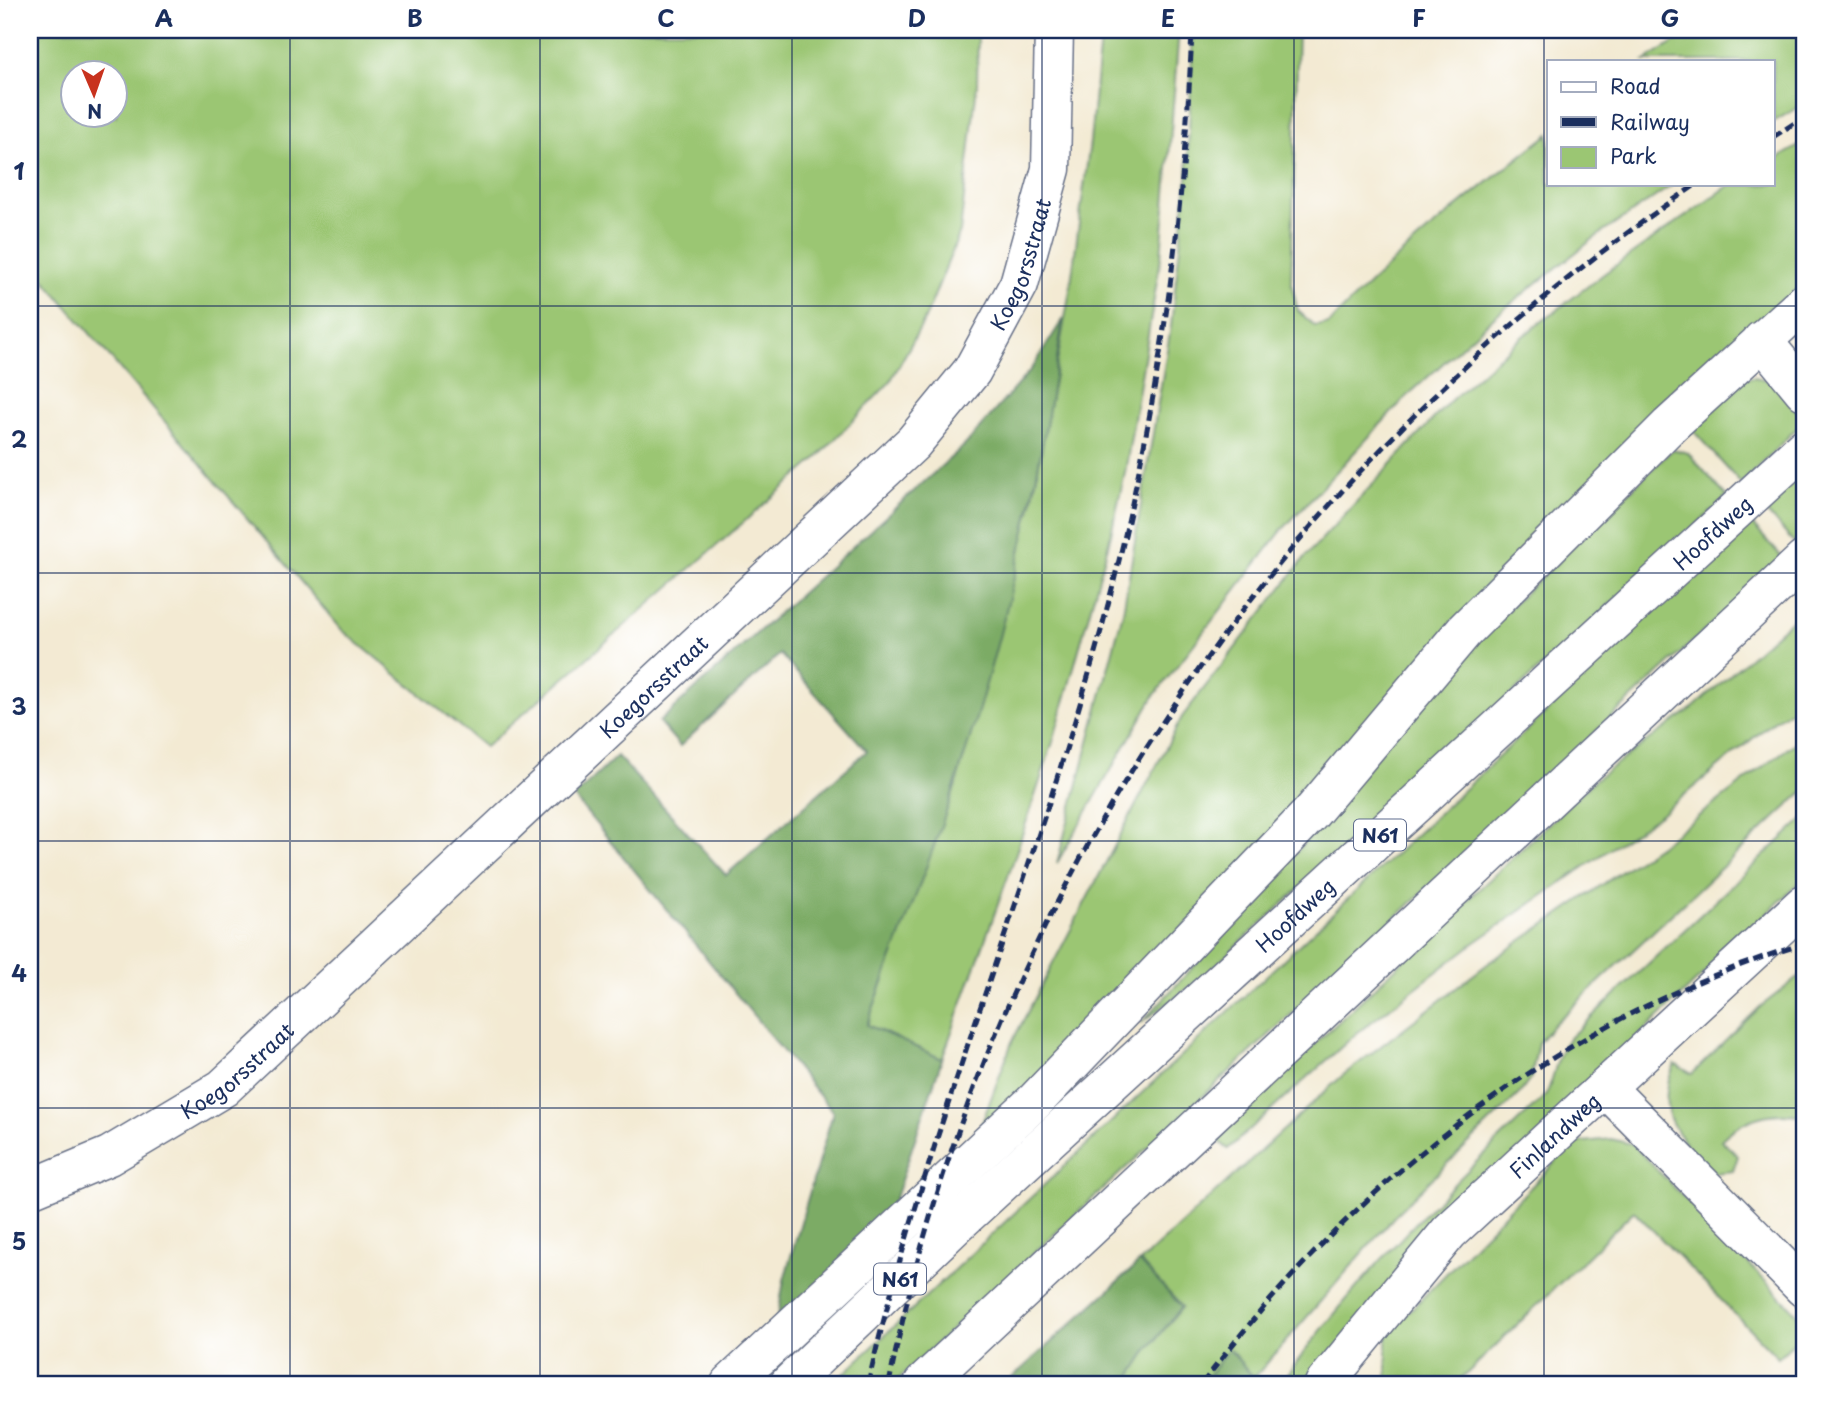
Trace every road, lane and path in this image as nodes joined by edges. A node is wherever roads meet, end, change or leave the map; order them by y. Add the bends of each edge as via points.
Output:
1 (1054, 30) edge
2 (1804, 303) edge
3 (1762, 340) junction
4 (1804, 391) edge
5 (1804, 448) edge
6 (1804, 560) edge
7 (1804, 904) edge
8 (1606, 1088) junction
9 (30, 1189) edge
10 (1804, 1288) edge
11 (1329, 1383) edge
12 (730, 1384) edge
13 (789, 1384) edge
14 (923, 1384) edge

1 - 9 street, Koegorsstraat via 1051,169 1019,284 972,371 913,443 223,1088 109,1156
2 - 3 street
3 - 4 street
3 - 12 street via 1464,631 1311,813 1035,1100
5 - 13 street, Hoofdweg / N61
6 - 14 street
7 - 8 street, Finlandweg
8 - 10 street
8 - 11 street, Finlandweg via 1449,1232

